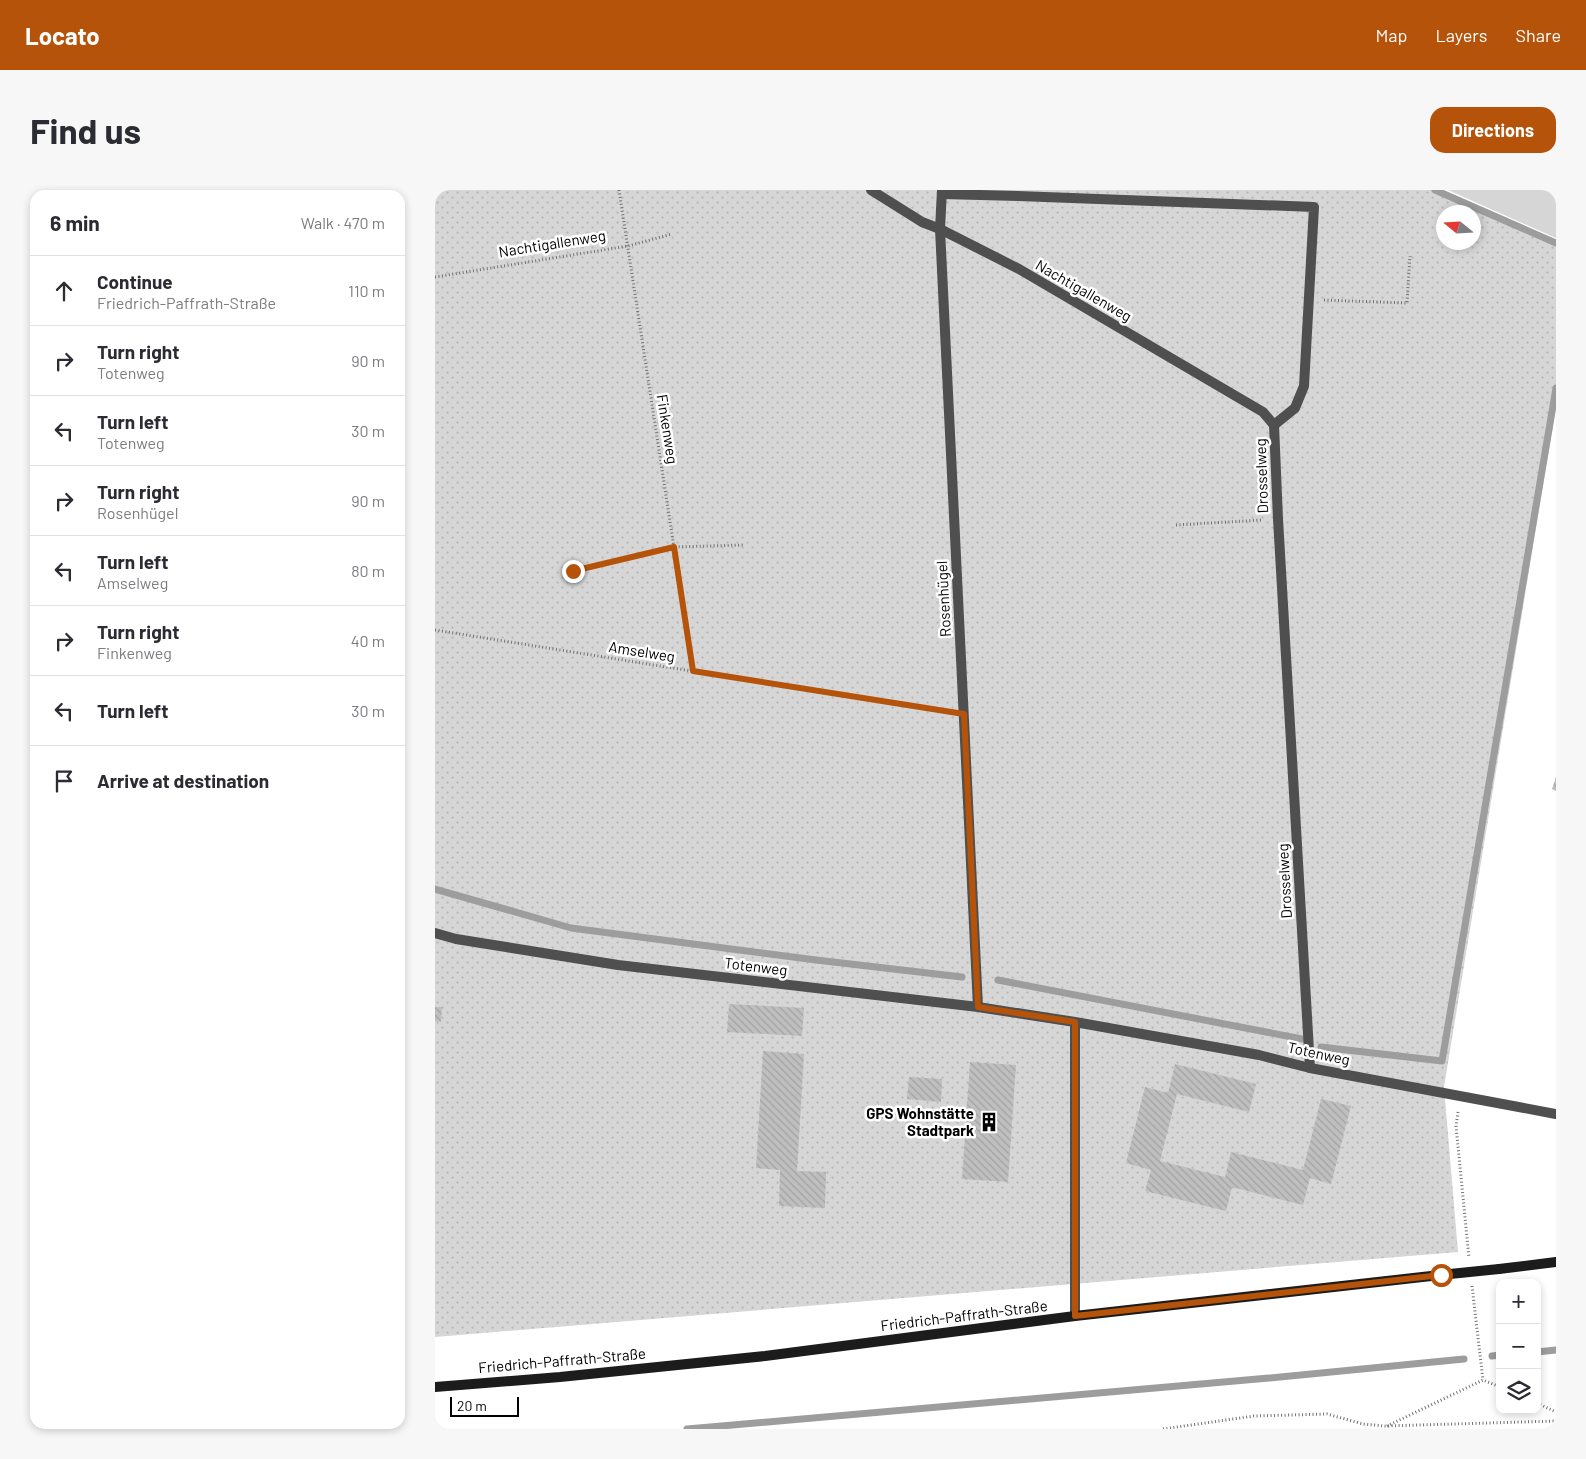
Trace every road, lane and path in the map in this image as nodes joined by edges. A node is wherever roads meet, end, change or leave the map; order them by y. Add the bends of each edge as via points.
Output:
1 (619, 190) edge
2 (871, 190) edge
3 (942, 192) edge
4 (940, 229) junction
5 (672, 234) dead end
6 (628, 246) junction
7 (1410, 256) dead end
8 (435, 277) edge
9 (1309, 299) junction
10 (1274, 425) junction
11 (1278, 519) junction
12 (1176, 525) dead end
13 (744, 545) dead end
14 (674, 547) junction
15 (573, 571) dead end
16 (435, 630) edge
17 (693, 671) junction
18 (964, 714) junction
19 (435, 933) edge
20 (978, 1007) junction
21 (1075, 1022) junction
22 (1310, 1068) junction
23 (1460, 1097) junction
24 (1556, 1114) edge
25 (1468, 1247) dead end
26 (1556, 1262) edge
27 (1473, 1294) dead end
28 (1075, 1316) junction
29 (1483, 1380) junction
30 (1496, 1385) edge
31 (435, 1387) edge
32 (1541, 1405) edge
33 (1556, 1412) edge
34 (1556, 1421) edge
35 (1385, 1426) junction
36 (1163, 1429) edge

1 - 6 path, Finkenweg
2 - 4 street, Nachtigallenweg via 921,222
3 - 4 street, Rosenhügel
3 - 9 street, Drosselweg via 1314,207
4 - 10 street, Nachtigallenweg via 1027,274 1263,412
4 - 18 street, Rosenhügel
5 - 6 path, Nachtigallenweg
6 - 8 path, Nachtigallenweg
6 - 14 path, Finkenweg
7 - 9 path via 1407,304
9 - 10 street, Drosselweg via 1304,386 1295,408
10 - 11 street, Drosselweg
11 - 12 path
11 - 22 street, Drosselweg
13 - 14 path
14 - 15 path
14 - 17 path, Finkenweg
16 - 17 path, Amselweg
17 - 18 path, Amselweg
18 - 20 street, Rosenhügel
19 - 20 street, Totenweg via 618,965
20 - 21 street, Totenweg
21 - 22 street, Totenweg via 1259,1055
21 - 28 street
22 - 23 street, Totenweg
23 - 24 street, Totenweg
23 - 25 path via 1456,1126
26 - 28 main road, Friedrich-Paffrath-Straße, bridge
27 - 29 path
28 - 31 main road, Friedrich-Paffrath-Straße via 765,1356
29 - 30 path
29 - 35 path
32 - 33 path
34 - 35 path
35 - 36 path via 1327,1414 1254,1416

